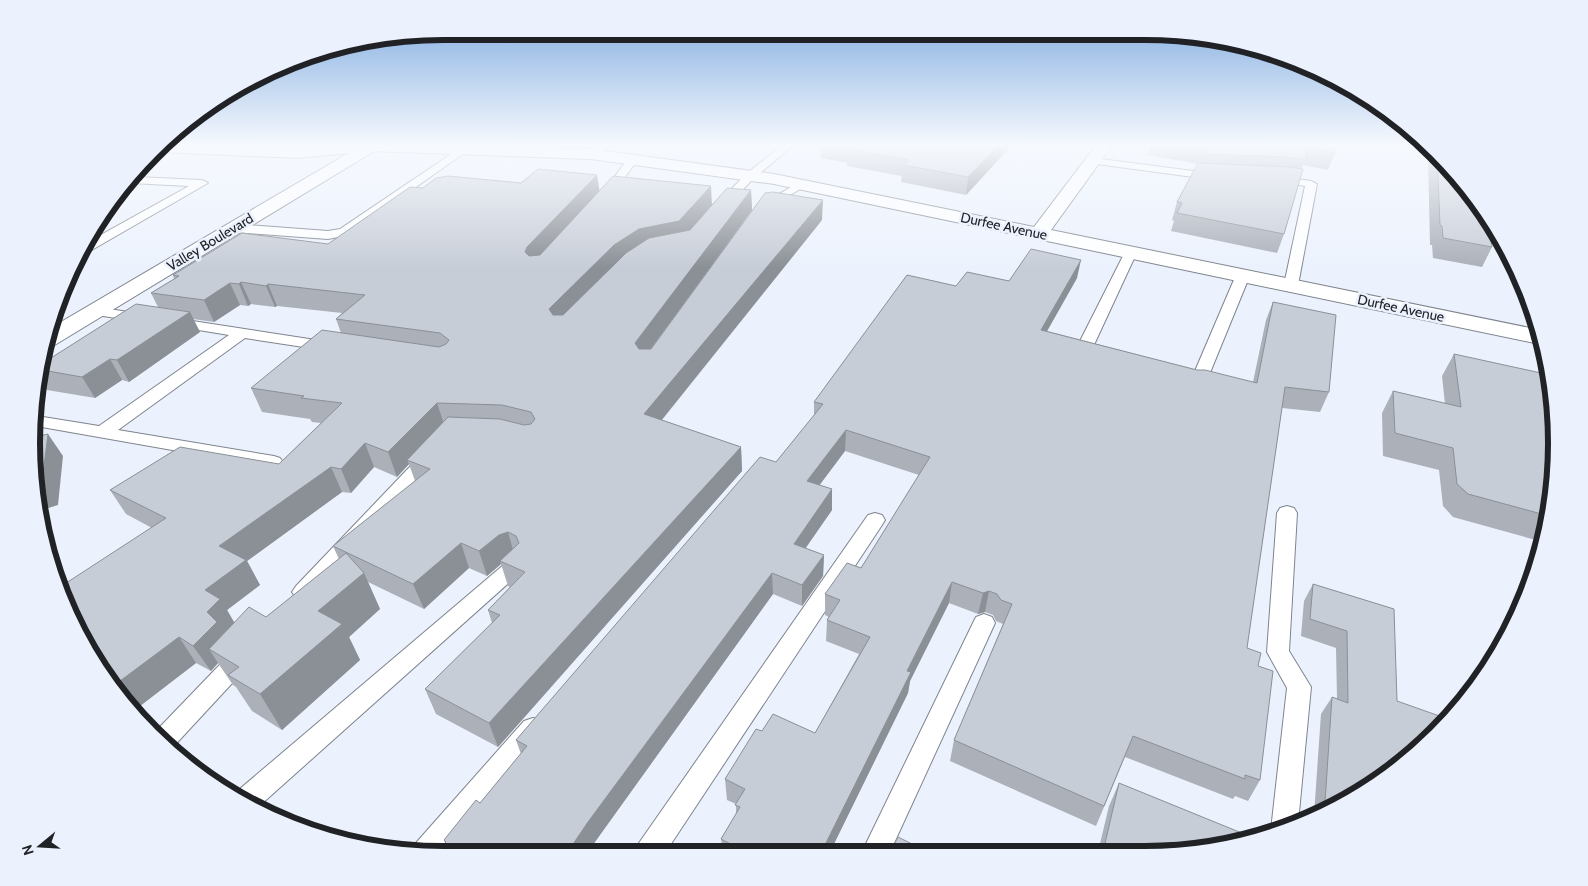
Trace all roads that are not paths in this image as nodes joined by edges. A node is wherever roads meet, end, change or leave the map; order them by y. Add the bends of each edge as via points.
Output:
1 (196, 185) edge
2 (303, 185) edge
3 (411, 185) edge
4 (612, 185) edge
5 (740, 185) edge
6 (799, 185) edge
7 (808, 185) edge
8 (1074, 185) edge
9 (1311, 185) edge
10 (596, 206) edge
11 (713, 217) edge
12 (754, 217) edge
13 (234, 228) junction
14 (1039, 233) junction
15 (92, 244) edge
16 (1131, 252) junction
17 (1242, 276) junction
18 (1291, 285) junction
19 (95, 311) junction
20 (242, 332) junction
21 (55, 335) edge
22 (1533, 336) edge
23 (349, 348) edge
24 (1112, 358) edge
25 (1178, 379) edge
26 (41, 422) edge
27 (103, 432) junction
28 (445, 440) edge
29 (274, 462) edge
30 (1287, 513) dead end
31 (875, 520) dead end
32 (514, 567) edge
33 (291, 604) edge
34 (984, 623) dead end
35 (251, 647) edge
36 (549, 710) edge
37 (167, 737) edge
38 (250, 797) edge
39 (1285, 821) edge
40 (432, 846) edge
41 (654, 846) edge
42 (879, 846) edge

1 - 15 lane
2 - 13 main road, Valley Boulevard
3 - 13 lane via 344,232 328,235
4 - 10 lane
5 - 11 lane
6 - 12 lane via 760,209
7 - 14 main road, Durfee Avenue
8 - 14 main road
9 - 18 lane
13 - 19 main road, Valley Boulevard
14 - 16 main road, Durfee Avenue
16 - 17 main road, Durfee Avenue
16 - 24 lane via 1084,349
17 - 18 main road, Durfee Avenue
17 - 25 lane via 1197,385
18 - 22 main road, Durfee Avenue
19 - 20 lane
19 - 21 main road, Valley Boulevard
20 - 23 lane
20 - 27 lane
26 - 27 lane
27 - 29 lane
28 - 33 lane
30 - 39 lane via 1278,652 1299,687
31 - 41 lane
32 - 38 lane
34 - 42 lane
35 - 37 lane
36 - 40 lane

